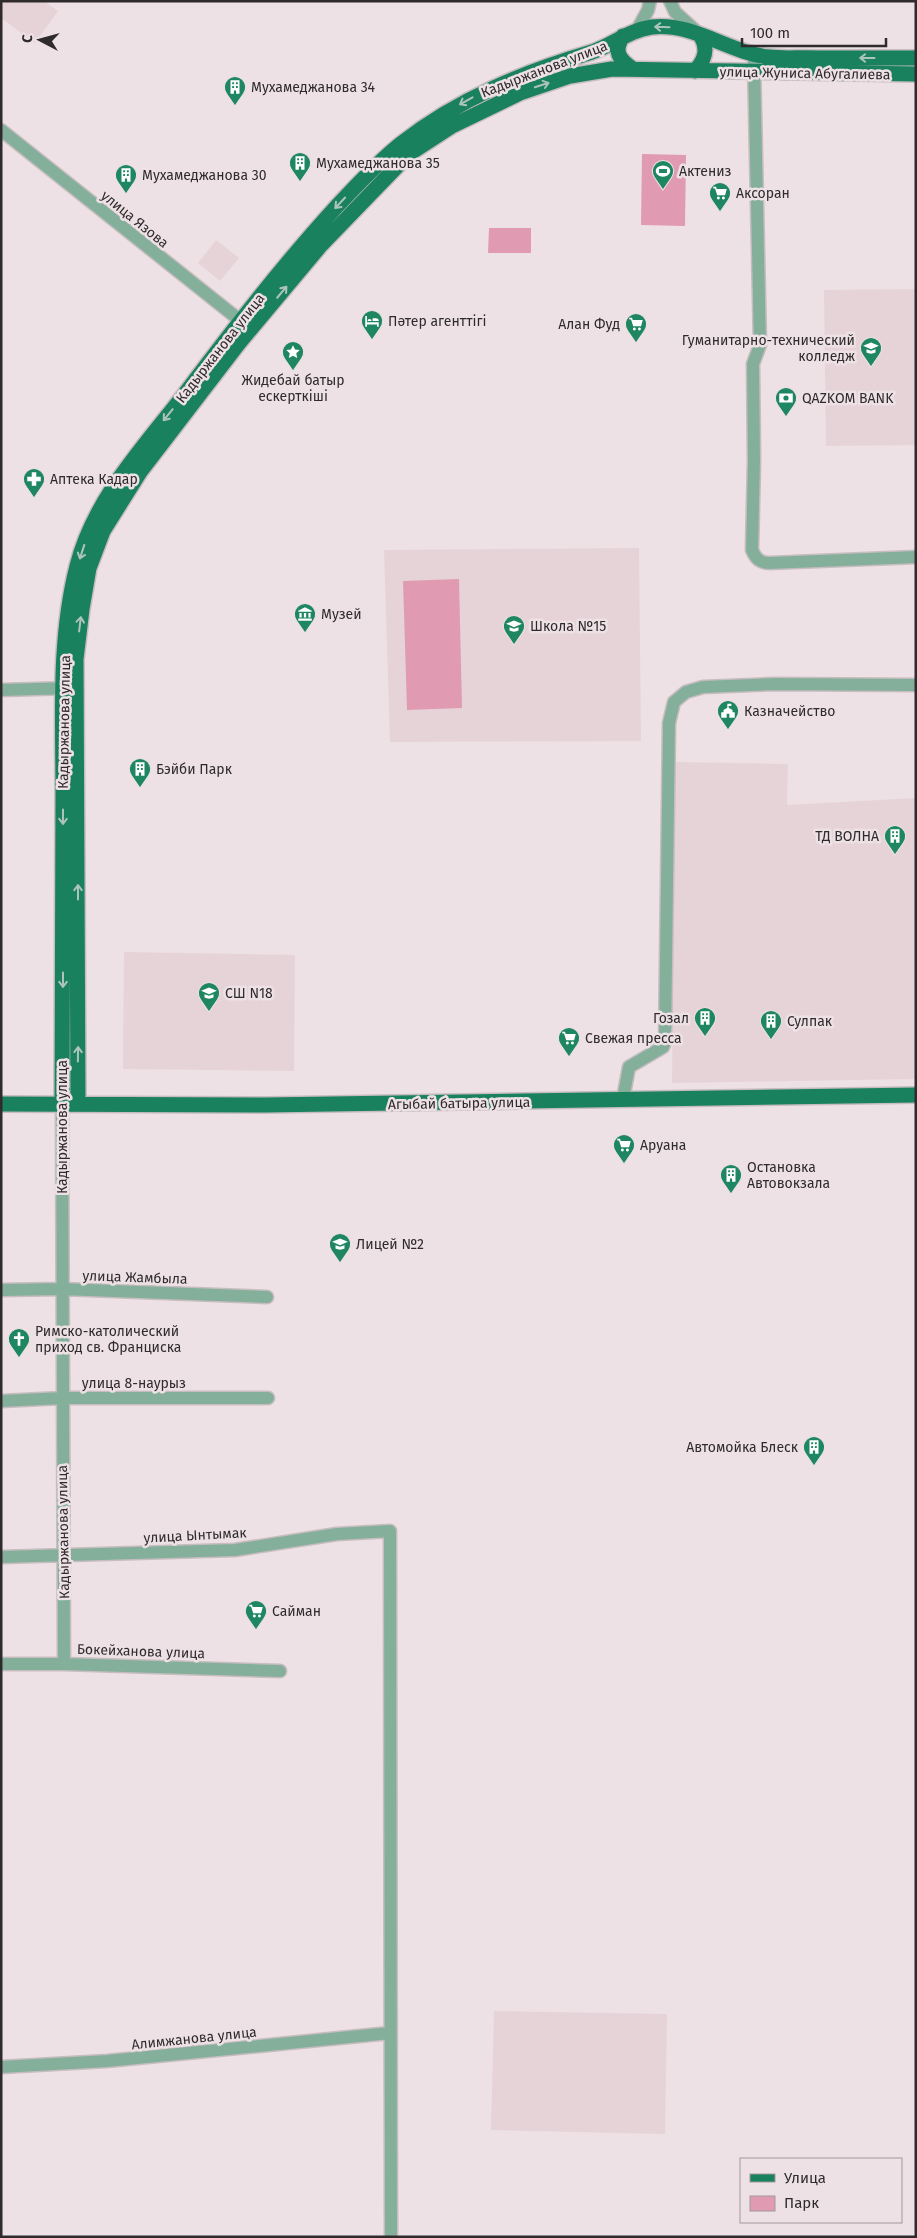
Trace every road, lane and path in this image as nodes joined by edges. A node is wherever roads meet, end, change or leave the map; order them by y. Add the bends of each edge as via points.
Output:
1 (650, 1) edge
2 (670, 1) edge
3 (630, 33) junction
4 (700, 35) junction
5 (754, 54) junction
6 (916, 58) edge
7 (633, 69) junction
8 (695, 71) junction
9 (754, 71) junction
10 (916, 74) edge
11 (1, 130) edge
12 (246, 325) junction
13 (916, 557) edge
14 (916, 685) edge
15 (69, 688) junction
16 (1, 690) edge
17 (916, 1095) edge
18 (623, 1099) junction
19 (62, 1103) junction
20 (78, 1103) junction
21 (1, 1104) edge
22 (62, 1289) junction
23 (1, 1290) edge
24 (267, 1297) dead end
25 (62, 1398) junction
26 (268, 1398) dead end
27 (1, 1401) edge
28 (62, 1556) junction
29 (1, 1557) edge
30 (1, 1664) edge
31 (64, 1664) junction
32 (280, 1671) dead end
33 (390, 2033) junction
34 (1, 2068) edge
35 (391, 2237) edge

1 - 3 street via 648,10
2 - 4 street via 675,12
4 -> 3 main road, улица Жуниса Абугалиева via 661,26
3 - 7 main road via 618,44 618,56
3 -> 12 main road, Кадыржанова улица via 602,49 490,88 454,107 402,143 317,228
4 - 5 main road, улица Жуниса Абугалиева
4 - 8 main road via 706,55
6 -> 5 main road, улица Жуниса Абугалиева via 767,57
5 - 9 street
7 - 8 main road, Кадыржанова улица
12 -> 7 main road, Кадыржанова улица via 409,154 452,126 520,93 570,76
8 - 9 main road, улица Жуниса Абугалиева
9 - 10 main road, улица Жуниса Абугалиева
9 - 13 street via 760,345 753,364 752,550 756,558 770,564
11 - 12 street, улица Язова
12 - 15 main road, Кадыржанова улица via 128,466 90,526 77,566 70,607
14 - 18 street via 774,684 703,688 686,692 674,702 669,723 666,1042 629,1067
15 - 16 street
15 -> 19 main road, Кадыржанова улица
20 -> 15 main road, Кадыржанова улица via 78,812
17 - 18 main road, Агыбай батыра улица
18 - 20 main road, Агыбай батыра улица via 275,1105
19 - 20 main road, Агыбай батыра улица
19 - 21 main road, Агыбай батыра улица
19 - 22 street, Кадыржанова улица
22 - 23 street, улица Жамбыла
22 - 24 street, улица Жамбыла
22 - 25 street, Кадыржанова улица
25 - 26 street, улица 8-наурыз
25 - 27 street, улица 8-наурыз
25 - 28 street, Кадыржанова улица
28 - 29 street, улица Ынтымак
28 - 31 street, Кадыржанова улица
28 - 33 street, улица Ынтымак via 235,1550 337,1534 390,1531
30 - 31 street, Бокейханова улица
31 - 32 street, Бокейханова улица
33 - 34 street, Алимжанова улица
33 - 35 street

